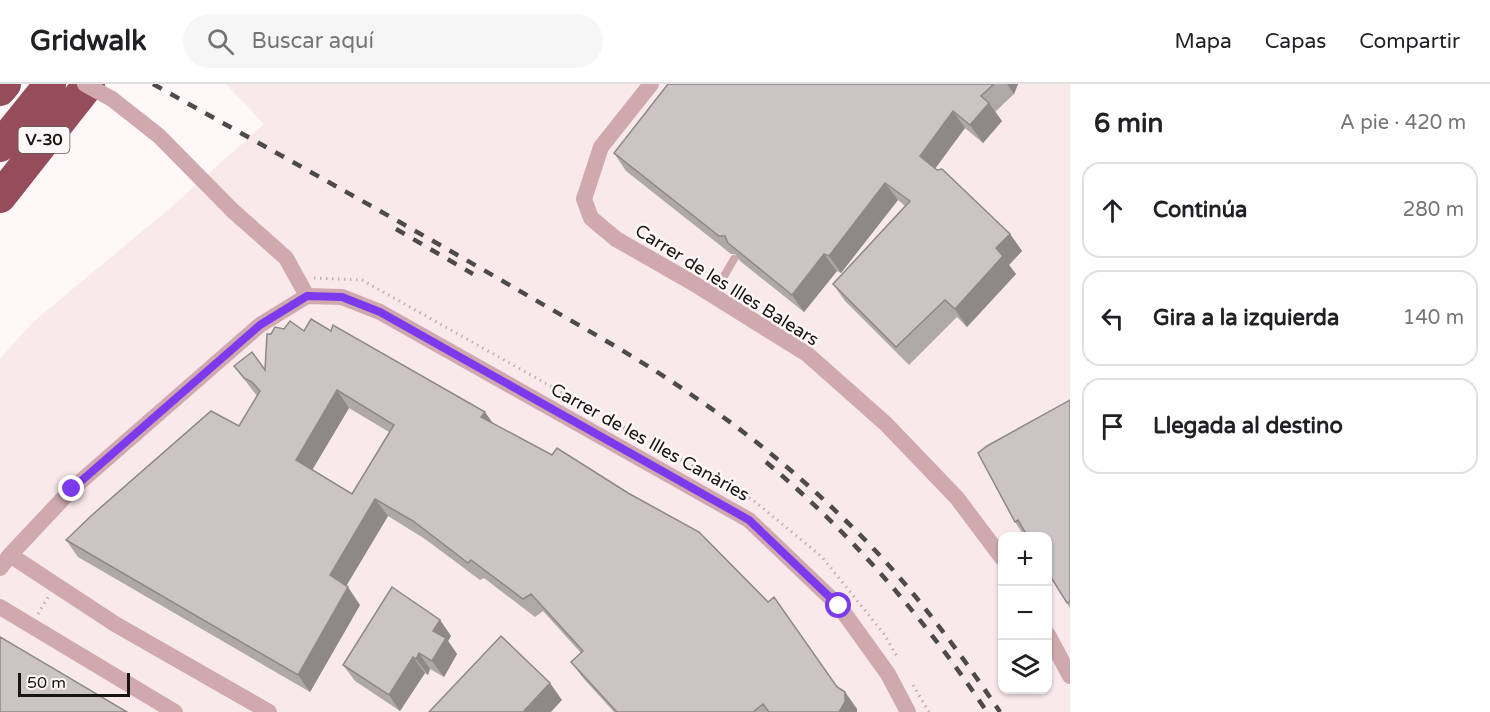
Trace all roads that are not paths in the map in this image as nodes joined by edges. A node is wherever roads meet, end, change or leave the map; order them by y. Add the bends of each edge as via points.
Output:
1 (5, 84) edge
2 (50, 84) edge
3 (651, 84) edge
4 (95, 89) edge
5 (0, 90) edge
6 (0, 146) edge
7 (0, 198) edge
8 (734, 259) edge
9 (713, 295) junction
10 (307, 296) junction
11 (998, 553) edge
12 (5, 561) edge
13 (0, 607) edge
14 (1050, 640) edge
15 (1068, 668) edge
16 (175, 712) edge
17 (269, 712) edge
18 (908, 712) edge

1 - 5 highway
2 - 6 highway
3 - 9 street, Carrer de les Illes Balears via 602,147 584,199 591,218 616,239
4 - 7 highway, V-30
4 - 10 street via 159,136 286,258
8 - 9 lane
9 - 11 street, Carrer de les Illes Balears via 807,354 886,424 957,498
10 - 12 street via 260,325 72,489
10 - 18 street, Carrer de les Illes Canàries via 342,297 380,312 749,520 839,606 888,674
12 - 17 street via 55,585
13 - 16 street
14 - 15 street

